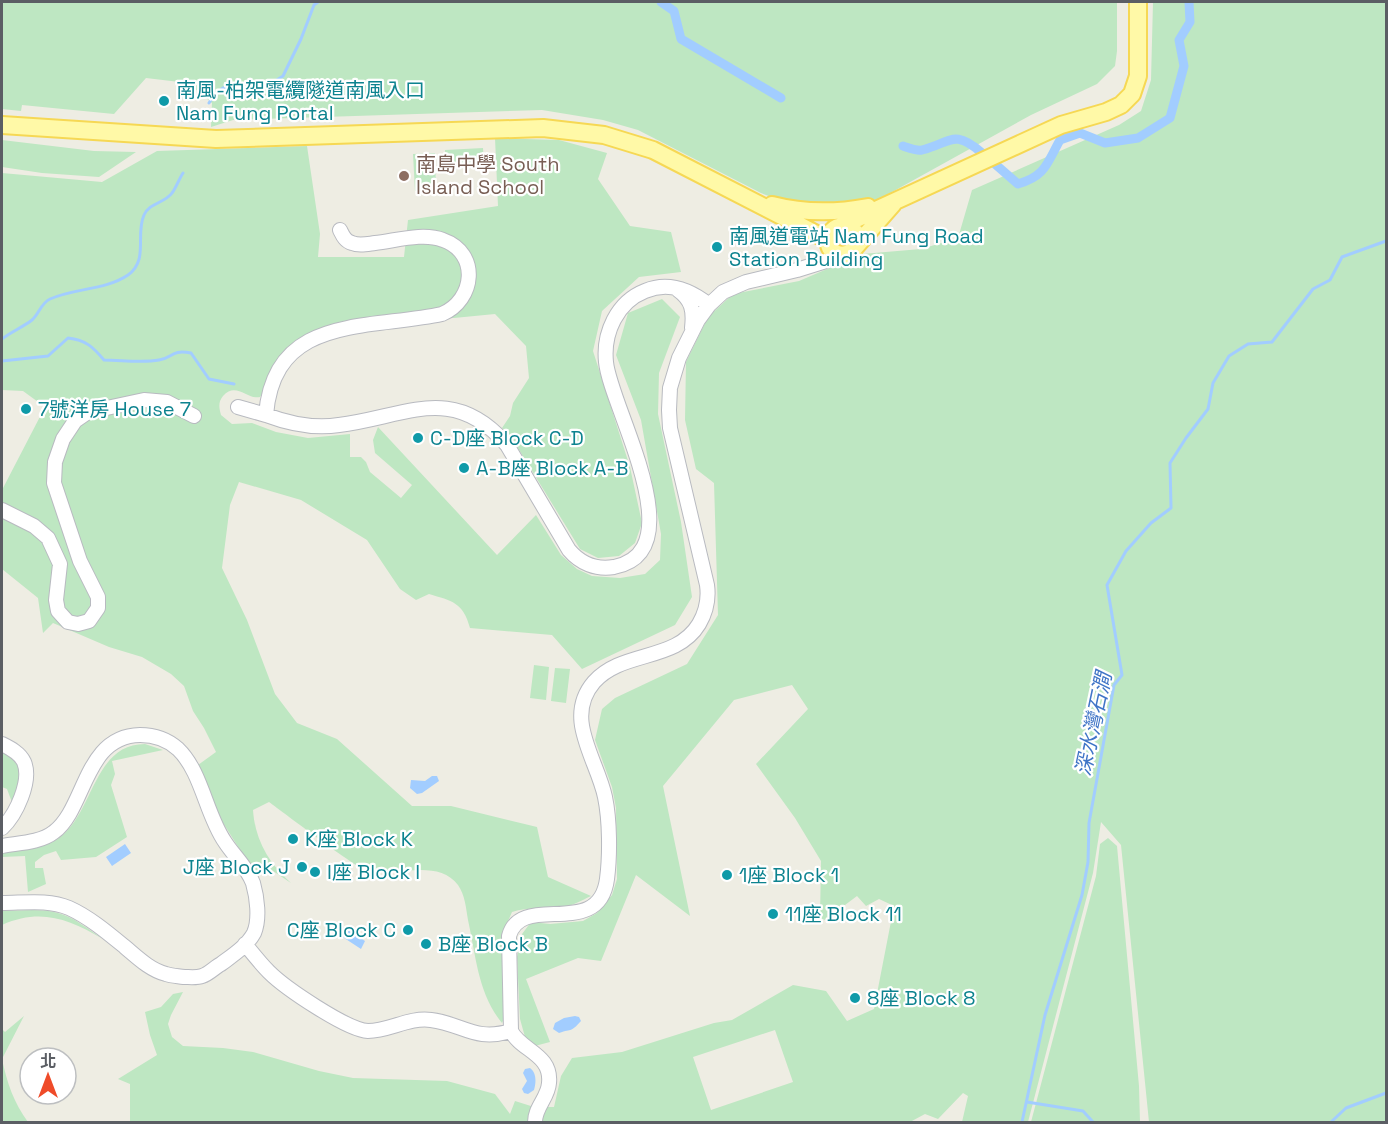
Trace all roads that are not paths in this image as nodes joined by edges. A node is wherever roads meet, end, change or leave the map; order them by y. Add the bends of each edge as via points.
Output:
1 (1138, 2) edge
2 (2, 125) edge
3 (745, 197) junction
4 (898, 200) junction
5 (340, 230) dead end
6 (833, 234) junction
7 (851, 250) junction
8 (797, 270) junction
9 (674, 287) junction
10 (709, 305) junction
11 (691, 333) junction
12 (238, 407) dead end
13 (266, 415) junction
14 (194, 416) dead end
15 (2, 510) edge
16 (2, 744) edge
17 (2, 828) edge
18 (2, 846) edge
19 (2, 903) edge
20 (245, 944) junction
21 (511, 1031) junction
22 (535, 1122) edge

1 - 4 main road via 1138,76 1132,93 1121,105 1061,125
2 - 3 main road via 216,140 543,128 604,135 653,150
3 - 4 main road via 780,207 826,211 849,211
3 - 6 main road via 784,217
4 - 6 main road
4 - 7 main road
5 - 13 street via 346,240 359,245 427,237 448,242 466,263 466,290 459,302 442,314 330,332 303,344 277,372
6 - 7 main road via 834,253
6 - 7 main road via 846,226 854,231 857,236
6 - 8 street via 821,256
7 - 8 street
8 - 10 street via 738,284
9 - 10 street
9 - 11 street via 690,303
9 - 13 street via 651,289 631,299 616,315 607,337 608,374 637,457 650,523 641,549 619,565 598,567 573,555 507,445 493,430 467,415 424,407 327,426 302,425
10 - 11 street
11 - 21 street via 672,378 669,410 707,585 705,611 686,640 612,668 599,677 586,696 581,728 607,809 606,885 601,897 586,910 528,916 513,926 508,942
12 - 13 street
14 - 15 street via 166,402 144,400 88,412 75,421 63,439 55,462 54,483 80,561 98,597 98,608 89,621 68,622 58,610 60,564 45,534
16 - 17 street via 18,754 26,769 18,808
18 - 20 street via 40,839 56,831 93,766 114,743 135,736 158,738 184,756 224,841 252,883 257,918 254,932
19 - 20 street via 50,903 67,908 165,974 202,977
20 - 21 street via 285,986 358,1029 376,1030 428,1019 482,1035
21 - 22 street via 541,1058 549,1073 547,1091 537,1108

